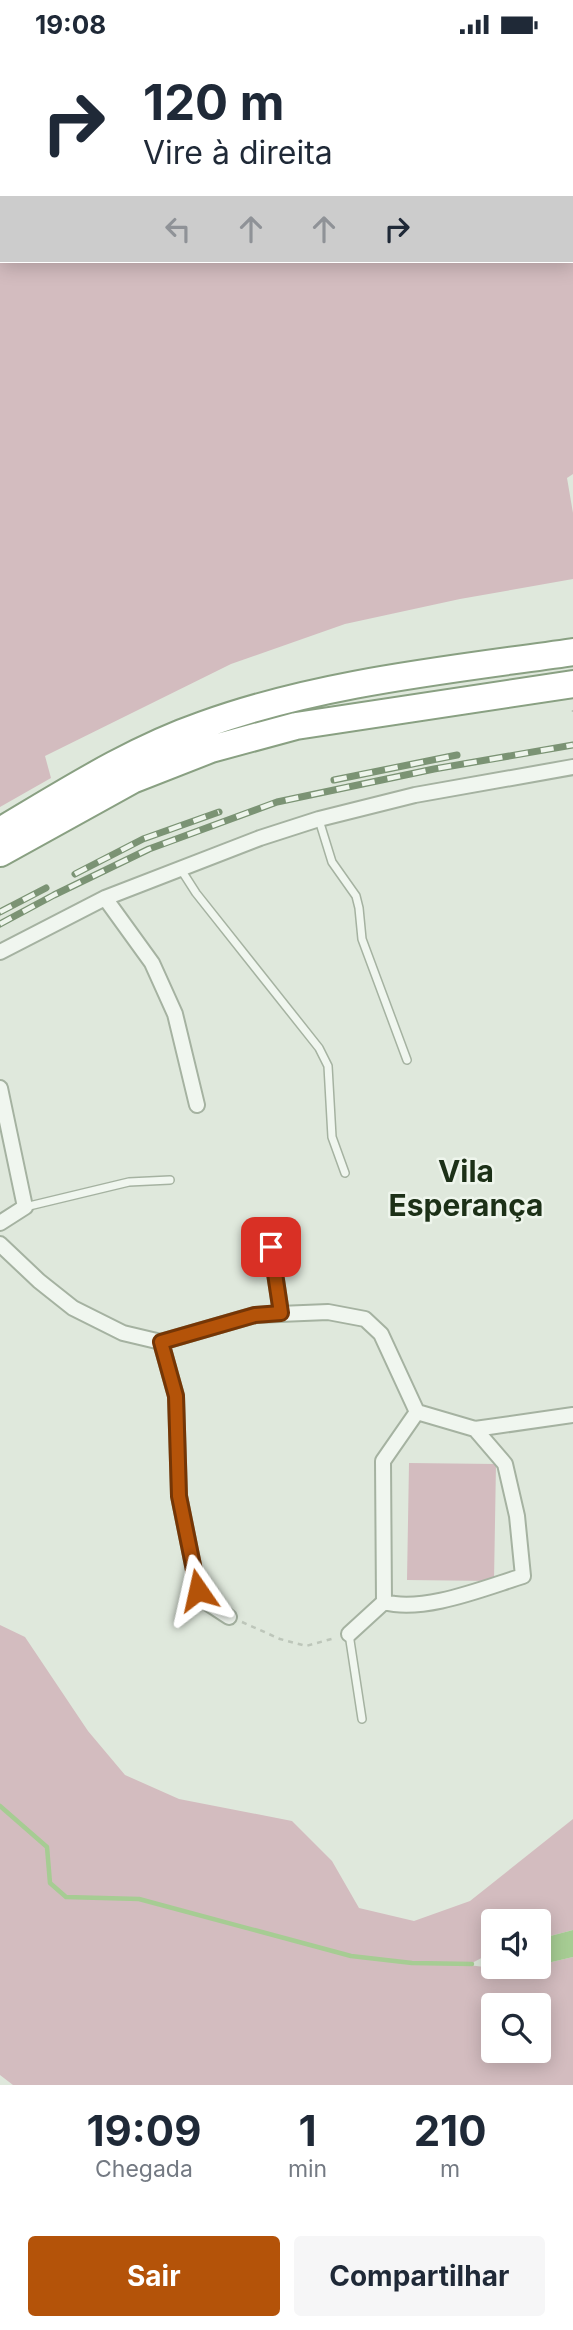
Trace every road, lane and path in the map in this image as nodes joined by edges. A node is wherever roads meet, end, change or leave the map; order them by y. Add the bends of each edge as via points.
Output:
1 (573, 652) edge
2 (573, 684) edge
3 (573, 767) edge
4 (318, 819) junction
5 (0, 831) edge
6 (0, 853) edge
7 (180, 868) junction
8 (104, 898) junction
9 (0, 952) edge
10 (407, 1060) dead end
11 (0, 1088) edge
12 (197, 1105) dead end
13 (345, 1173) dead end
14 (170, 1180) dead end
15 (25, 1207) junction
16 (0, 1223) edge
17 (0, 1244) edge
18 (271, 1247) dead end
19 (281, 1313) junction
20 (161, 1342) junction
21 (417, 1412) junction
22 (573, 1415) edge
23 (475, 1429) junction
24 (384, 1602) junction
25 (229, 1616) joint
26 (349, 1634) junction
27 (362, 1719) dead end

1 - 5 highway via 371,681 225,718 157,743 103,770
2 - 6 highway via 296,726 211,749 132,780
3 - 4 street via 415,795
4 - 7 street
4 - 10 lane via 332,862 356,897 362,939
7 - 8 street
7 - 13 lane via 319,1048 328,1066 332,1137
8 - 9 street
8 - 12 street via 152,963 175,1014
11 - 15 street
14 - 15 lane via 129,1182
15 - 16 street
17 - 20 street via 73,1308 123,1333
18 - 19 street
19 - 20 street via 255,1315
19 - 21 street via 328,1312 366,1319 382,1335
20 - 25 street via 176,1396 179,1496 198,1590 206,1602
21 - 23 street
21 - 24 street via 383,1461
22 - 23 street
23 - 24 street via 505,1464 517,1516 523,1576 452,1598 397,1606
24 - 26 street
25 - 26 path via 306,1646
26 - 27 lane

